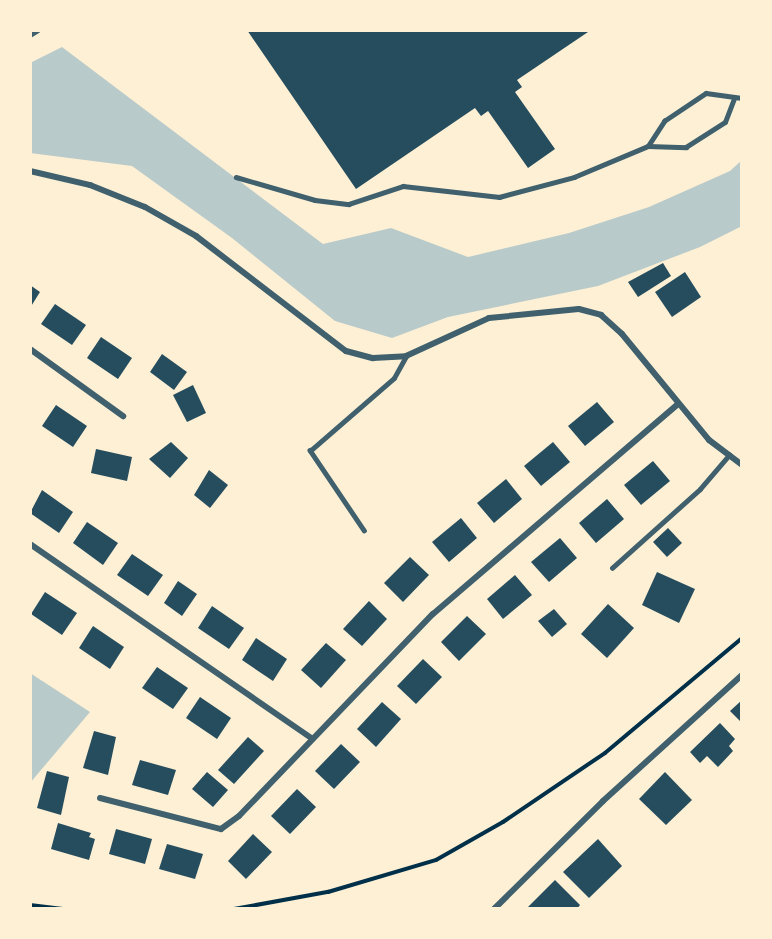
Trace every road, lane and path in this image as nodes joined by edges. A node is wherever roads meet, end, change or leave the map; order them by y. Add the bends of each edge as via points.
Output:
1 (38, 30) edge
2 (30, 35) edge
3 (734, 98) junction
4 (742, 98) edge
5 (648, 146) junction
6 (30, 171) edge
7 (236, 177) dead end
8 (30, 349) edge
9 (406, 356) junction
10 (677, 405) junction
11 (123, 416) dead end
12 (729, 455) junction
13 (742, 465) edge
14 (364, 531) dead end
15 (30, 544) edge
16 (612, 568) dead end
17 (742, 639) edge
18 (742, 675) edge
19 (310, 738) junction
20 (100, 798) dead end
21 (30, 905) edge
22 (63, 909) edge
23 (234, 909) edge
24 (494, 909) edge

1 - 2 lane
3 - 4 lane
3 - 5 lane via 706,93 664,121
3 - 5 lane via 725,122 686,147
5 - 7 lane via 574,177 499,197 403,186 349,204 315,200
6 - 9 street via 90,185 196,236 346,351 373,358
8 - 11 street
9 - 10 street via 489,318 579,309 601,315 622,334
9 - 14 lane via 394,378 310,451
10 - 12 street via 709,440
10 - 19 street via 496,556
12 - 13 street
12 - 16 lane via 700,489
15 - 19 street
17 - 23 path via 605,753 503,822 436,860 328,892
18 - 24 street via 611,793
19 - 20 street via 239,816 221,828
21 - 22 path

